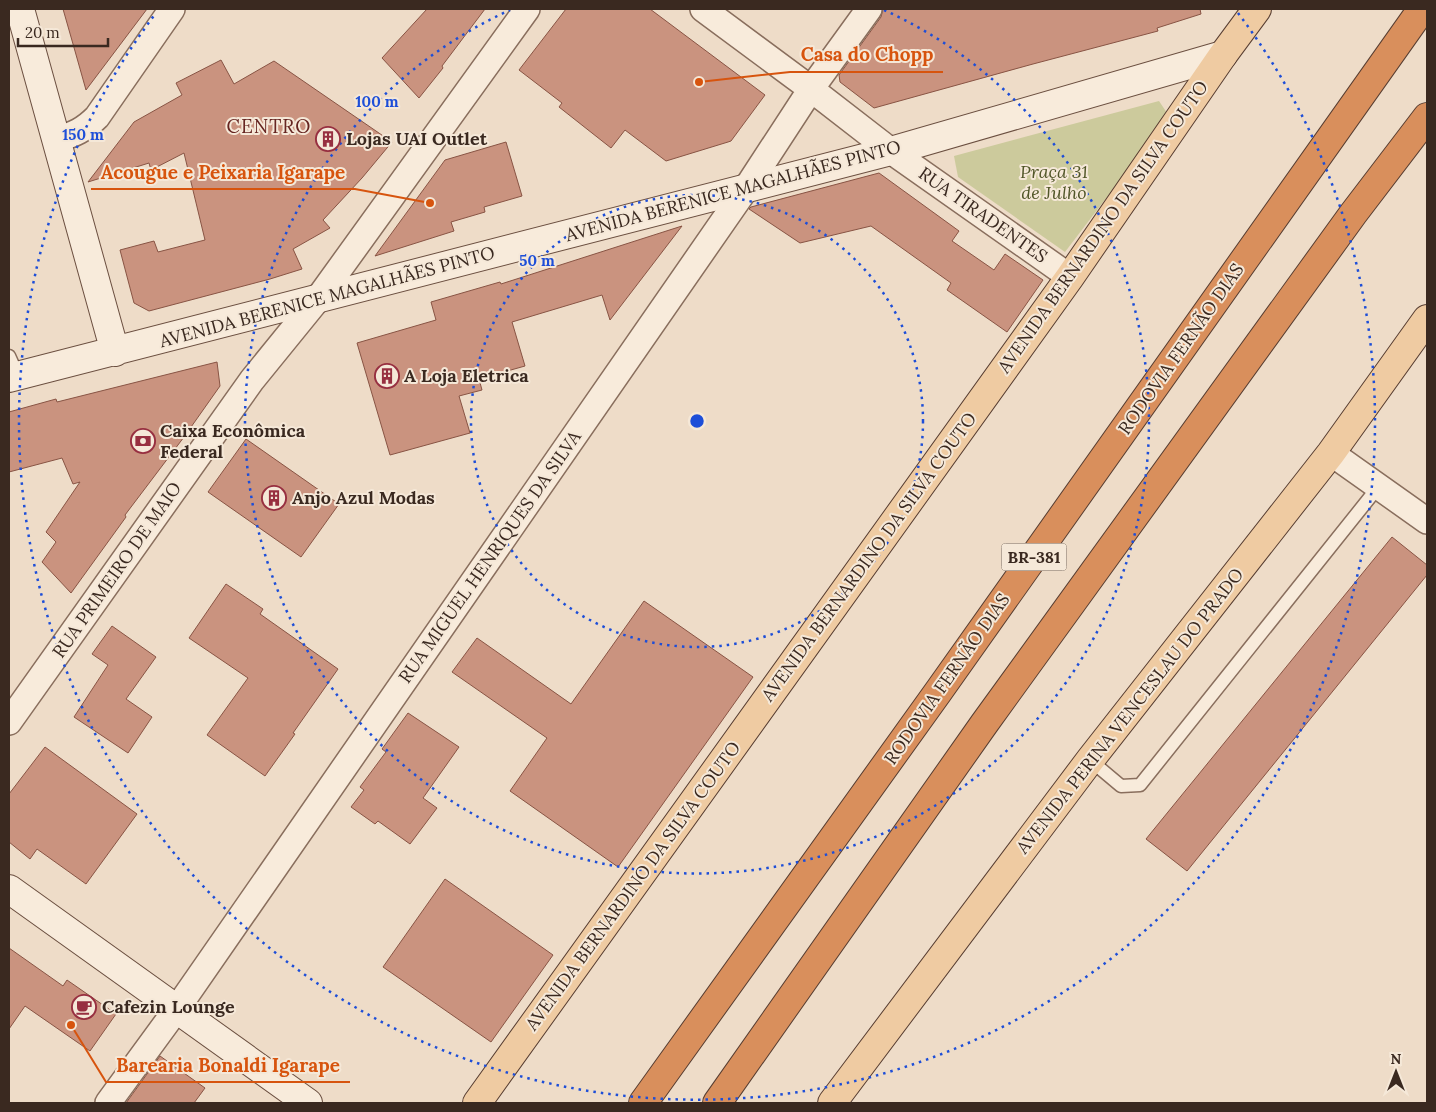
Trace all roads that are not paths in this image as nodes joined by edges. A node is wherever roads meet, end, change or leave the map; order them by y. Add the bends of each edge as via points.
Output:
1 (20, 9) edge
2 (172, 9) edge
3 (527, 9) edge
4 (703, 9) edge
5 (869, 9) edge
6 (1257, 9) edge
7 (1422, 9) edge
8 (1223, 55) junction
9 (812, 88) junction
10 (1427, 117) edge
11 (56, 140) junction
12 (891, 150) junction
13 (747, 187) junction
14 (1070, 276) junction
15 (317, 300) junction
16 (1427, 319) edge
17 (115, 352) junction
18 (12, 370) edge
19 (1331, 452) junction
20 (1379, 486) junction
21 (1427, 521) edge
22 (9, 722) edge
23 (1090, 760) junction
24 (9, 889) edge
25 (176, 1010) junction
26 (108, 1103) edge
27 (308, 1103) edge
28 (477, 1103) edge
29 (644, 1103) edge
30 (717, 1103) edge
31 (832, 1103) edge

1 - 11 main road
2 - 11 street via 97,116 86,128
3 - 15 street, RUA PRIMEIRO DE MAIO
4 - 9 street, RUA TIRADENTES
5 - 9 street, RUA MIGUEL HENRIQUES DA SILVA
6 - 8 main road, AVENIDA BERNARDINO DA SILVA COUTO
7 - 29 highway, RODOVIA FERNÃO DIAS / BR-381
8 - 12 main road, AVENIDA BERENICE MAGALHÃES PINTO
8 - 14 main road, AVENIDA BERNARDINO DA SILVA COUTO
9 - 12 street, RUA TIRADENTES
9 - 13 street, RUA MIGUEL HENRIQUES DA SILVA
10 - 30 highway, BR-381 via 1353,214 984,724
11 - 17 main road
12 - 13 main road, AVENIDA BERENICE MAGALHÃES PINTO
12 - 14 street, RUA TIRADENTES
13 - 15 main road, AVENIDA BERENICE MAGALHÃES PINTO
13 - 25 street, RUA MIGUEL HENRIQUES DA SILVA
14 - 28 main road, AVENIDA BERNARDINO DA SILVA COUTO
15 - 17 main road, AVENIDA BERENICE MAGALHÃES PINTO
15 - 22 street, RUA PRIMEIRO DE MAIO via 252,380
16 - 19 main road, AVENIDA PERINA VENCESLAU DO PRADO
17 - 18 main road, AVENIDA BERENICE MAGALHÃES PINTO
19 - 20 street
19 - 23 main road, AVENIDA PERINA VENCESLAU DO PRADO
20 - 21 street
20 - 23 lane via 1140,785 1121,786
23 - 31 main road, AVENIDA PERINA VENCESLAU DO PRADO
24 - 25 main road
25 - 26 street, RUA MIGUEL HENRIQUES DA SILVA
25 - 27 main road

